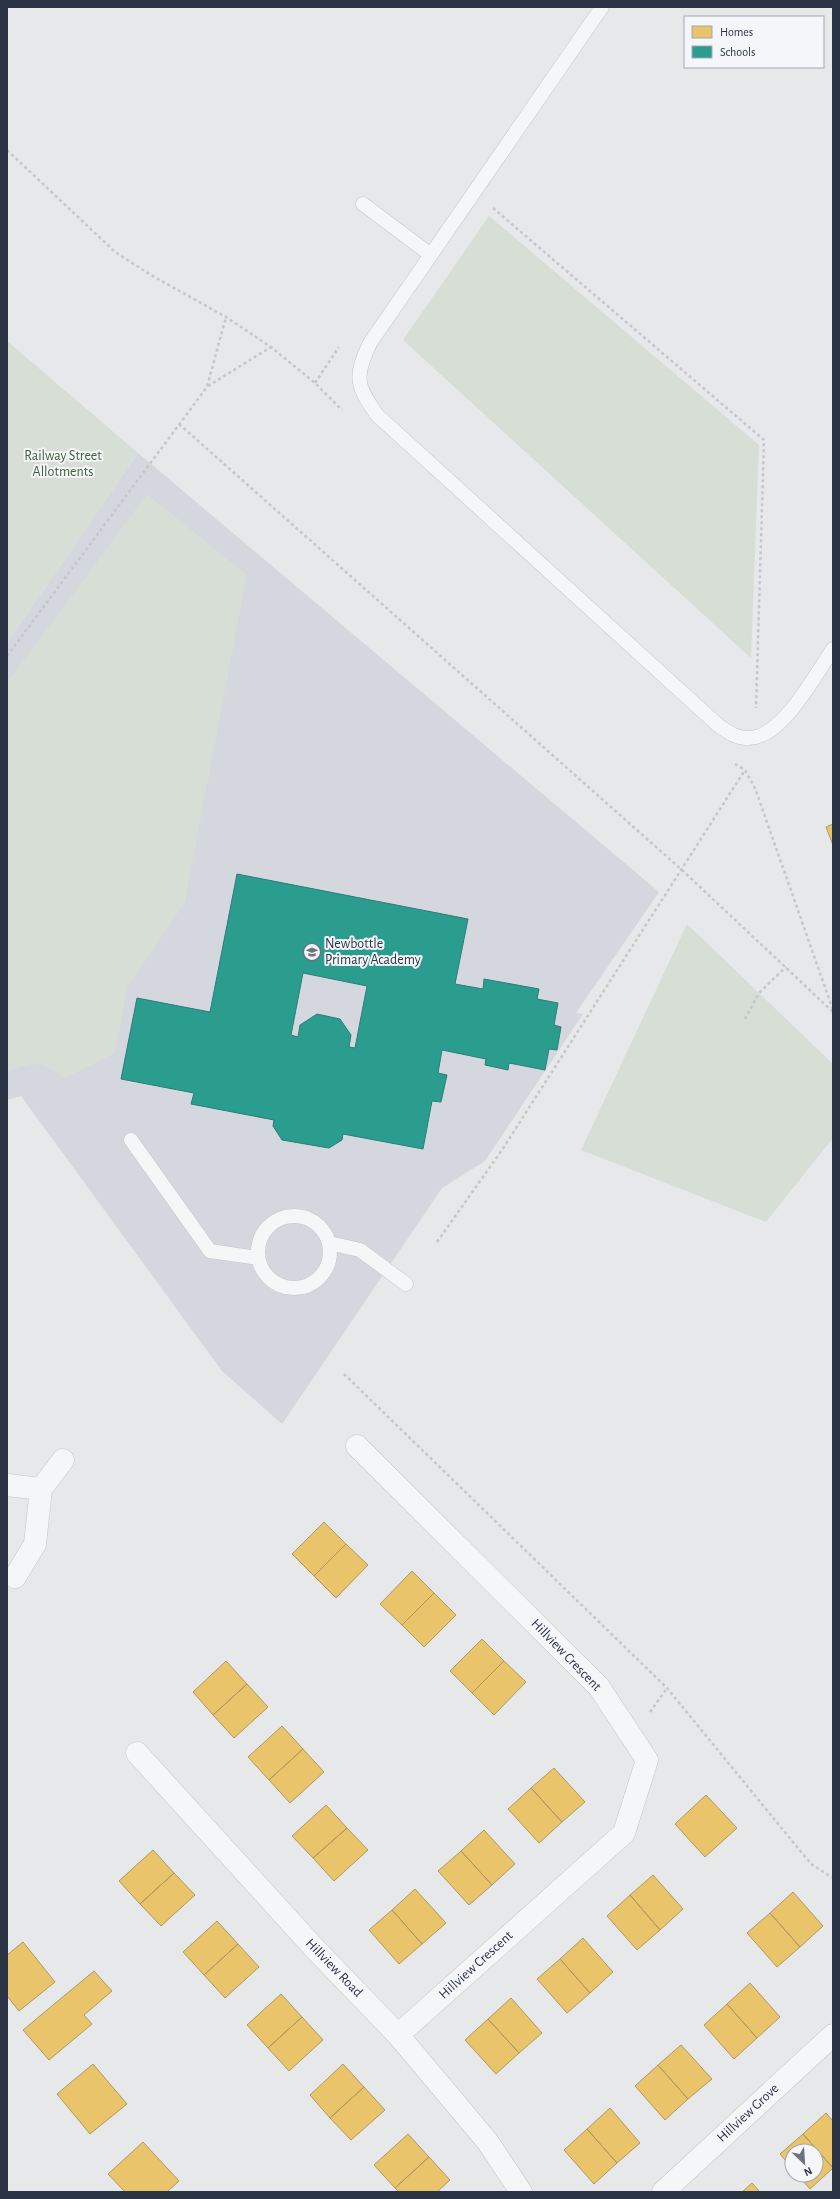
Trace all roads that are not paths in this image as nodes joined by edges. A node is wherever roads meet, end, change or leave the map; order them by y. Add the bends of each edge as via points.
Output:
1 (602, 7) edge
2 (364, 204) dead end
3 (431, 255) junction
4 (833, 649) edge
5 (131, 1140) dead end
6 (329, 1243) junction
7 (258, 1258) junction
8 (406, 1284) dead end
9 (357, 1446) dead end
10 (63, 1460) dead end
11 (7, 1485) edge
12 (41, 1489) junction
13 (16, 1577) dead end
14 (137, 1753) dead end
15 (398, 2035) junction
16 (833, 2035) edge
17 (521, 2192) edge
18 (663, 2192) edge

1 - 3 lane
2 - 3 lane
3 - 4 lane via 370,344 360,364 359,380 364,396 377,415 719,726 735,736 747,738 772,731 783,721
5 - 7 lane via 210,1251
6 - 7 lane via 324,1230 313,1221 300,1216 286,1216 274,1222 264,1232 258,1244
6 - 7 lane via 330,1257 325,1271 314,1282 301,1287 286,1287 272,1281 263,1271
6 - 8 lane via 360,1250
9 - 15 street, Hillview Crescent via 599,1687 647,1760 624,1832
10 - 12 street
11 - 12 street
12 - 13 street via 35,1544
14 - 15 street, Hillview Road via 317,1951
15 - 17 street, Hillview Road via 487,2141
16 - 18 street, Hillview Grove

